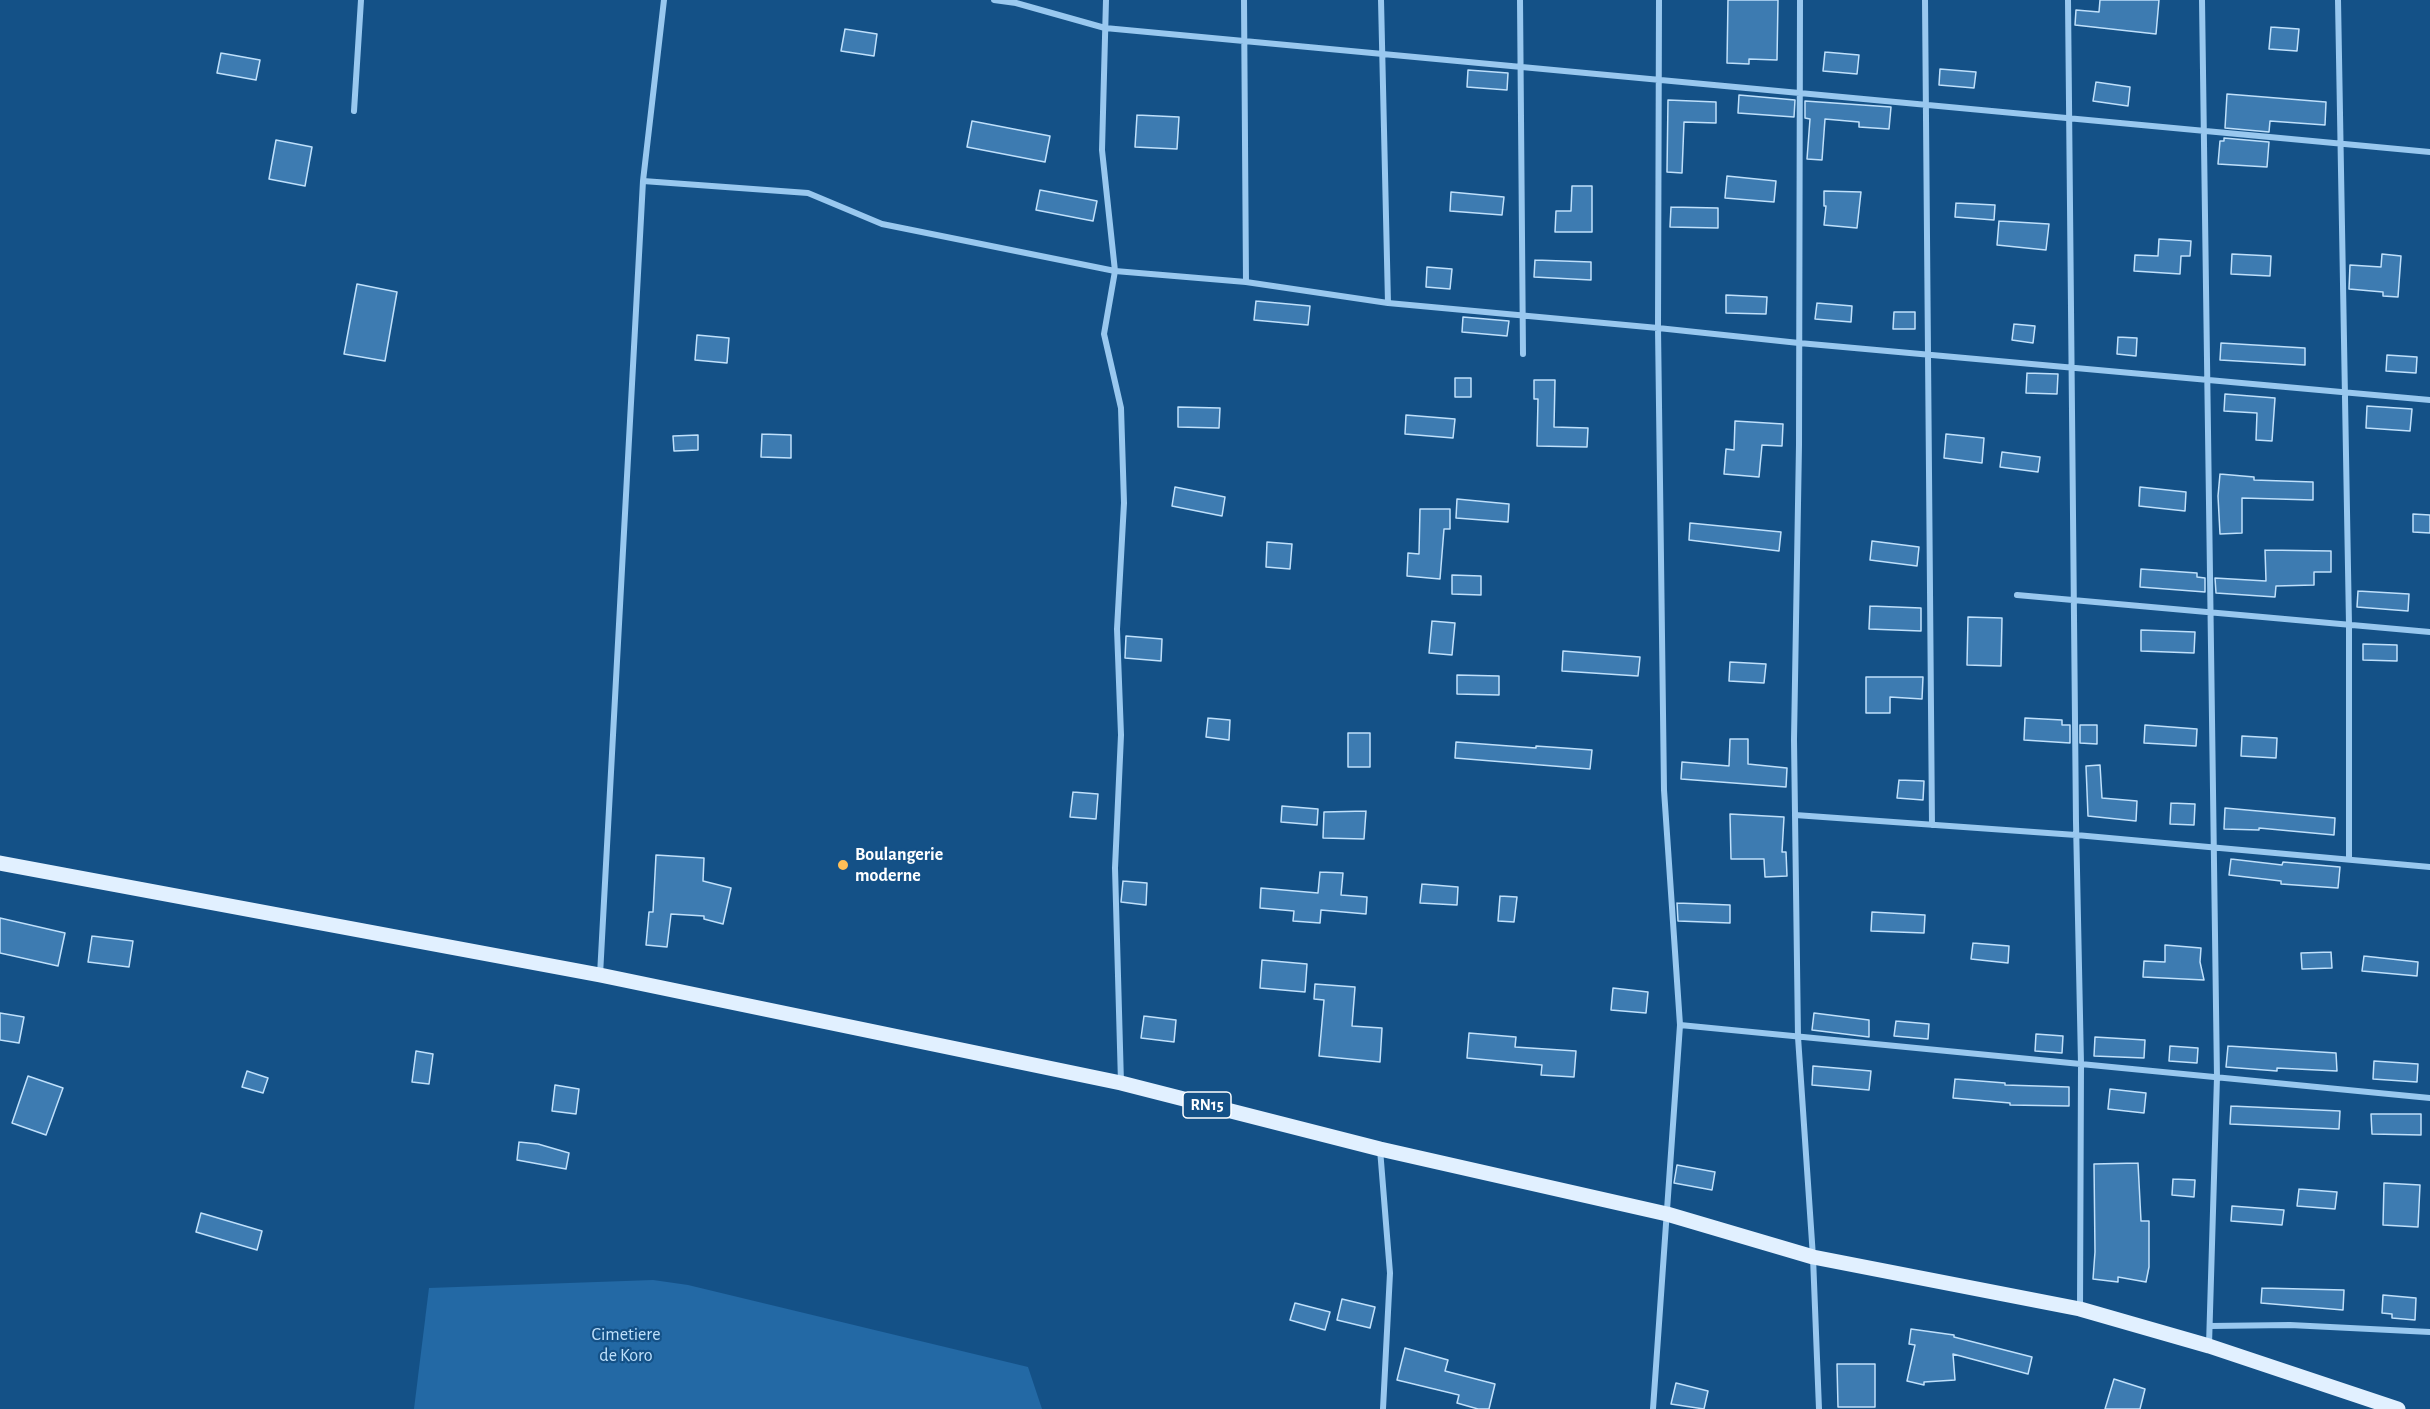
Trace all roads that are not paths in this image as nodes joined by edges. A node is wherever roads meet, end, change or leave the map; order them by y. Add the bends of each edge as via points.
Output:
1 (361, 0) edge
2 (664, 0) edge
3 (994, 0) edge
4 (1106, 0) edge
5 (1244, 0) edge
6 (1381, 0) edge
7 (1520, 0) edge
8 (1659, 0) edge
9 (1800, 0) edge
10 (1925, 0) edge
11 (2068, 0) edge
12 (2202, 0) edge
13 (2337, 0) edge
14 (1105, 28) junction
15 (1244, 41) junction
16 (1382, 54) junction
17 (1521, 66) junction
18 (1660, 80) junction
19 (1802, 93) junction
20 (1925, 104) junction
21 (354, 111) dead end
22 (2069, 118) junction
23 (2204, 130) junction
24 (2340, 143) junction
25 (2430, 152) edge
26 (643, 181) junction
27 (1115, 271) junction
28 (1246, 282) junction
29 (1388, 303) junction
30 (1522, 316) junction
31 (1658, 328) junction
32 (1799, 343) junction
33 (1523, 354) dead end
34 (1927, 354) junction
35 (2072, 367) junction
36 (2207, 379) junction
37 (2344, 392) junction
38 (2430, 400) edge
39 (2017, 595) dead end
40 (2075, 600) junction
41 (2210, 612) junction
42 (2349, 624) junction
43 (2430, 632) edge
44 (1796, 815) junction
45 (1932, 825) junction
46 (2076, 835) junction
47 (2213, 849) junction
48 (2349, 859) junction
49 (0, 863) edge
50 (2430, 867) edge
51 (600, 975) junction
52 (1680, 1025) junction
53 (1798, 1037) junction
54 (2081, 1064) junction
55 (2217, 1077) junction
56 (1120, 1083) junction
57 (2430, 1098) edge
58 (1380, 1149) junction
59 (1666, 1214) junction
60 (1813, 1257) junction
61 (2080, 1309) junction
62 (2210, 1326) junction
63 (2430, 1332) edge
64 (2209, 1346) junction
65 (1383, 1409) edge
66 (1653, 1409) edge
67 (1819, 1409) edge
68 (2398, 1409) edge

1 - 21 street
2 - 26 street
3 - 14 street
4 - 14 street
5 - 15 street
6 - 16 street
7 - 17 street
8 - 18 street
9 - 19 street
10 - 20 street
11 - 22 street
12 - 23 street
13 - 24 street
14 - 15 street
14 - 27 street via 1102,150
15 - 16 street
15 - 28 street
16 - 17 street
16 - 29 street
17 - 18 street
17 - 30 street
18 - 19 street
18 - 31 street
19 - 20 street
19 - 32 street
20 - 22 street
20 - 34 street
22 - 23 street
22 - 35 street
23 - 24 street
23 - 36 street
24 - 25 street
24 - 37 street
26 - 27 street via 808,193 882,225
26 - 51 street
27 - 28 street
27 - 56 street via 1104,334 1121,408 1124,503 1117,629 1121,735 1115,868
28 - 29 street
29 - 30 street
30 - 31 street
30 - 33 street
31 - 32 street
31 - 52 street via 1664,790
32 - 34 street
32 - 44 street
34 - 35 street
34 - 45 street
35 - 36 street
35 - 40 street
36 - 37 street
36 - 41 street
37 - 38 street
37 - 42 street
39 - 40 street
40 - 41 street
40 - 46 street
41 - 42 street
41 - 47 street
42 - 43 street
42 - 48 street
44 - 45 street
44 - 53 street
45 - 46 street
46 - 47 street
46 - 54 street
47 - 48 street
47 - 55 street
48 - 50 street
49 - 51 main road, RN15
51 - 56 main road, RN15
52 - 53 street
52 - 59 street
53 - 54 street
53 - 60 street
54 - 55 street
54 - 61 street
55 - 57 street
55 - 62 street
56 - 58 main road, RN15
58 - 59 main road, RN15
58 - 65 street via 1390,1273
59 - 60 main road, RN15
59 - 66 street
60 - 61 main road, RN15
60 - 67 street
61 - 64 main road, RN15
62 - 63 street via 2290,1325
62 - 64 street
64 - 68 main road, RN15

